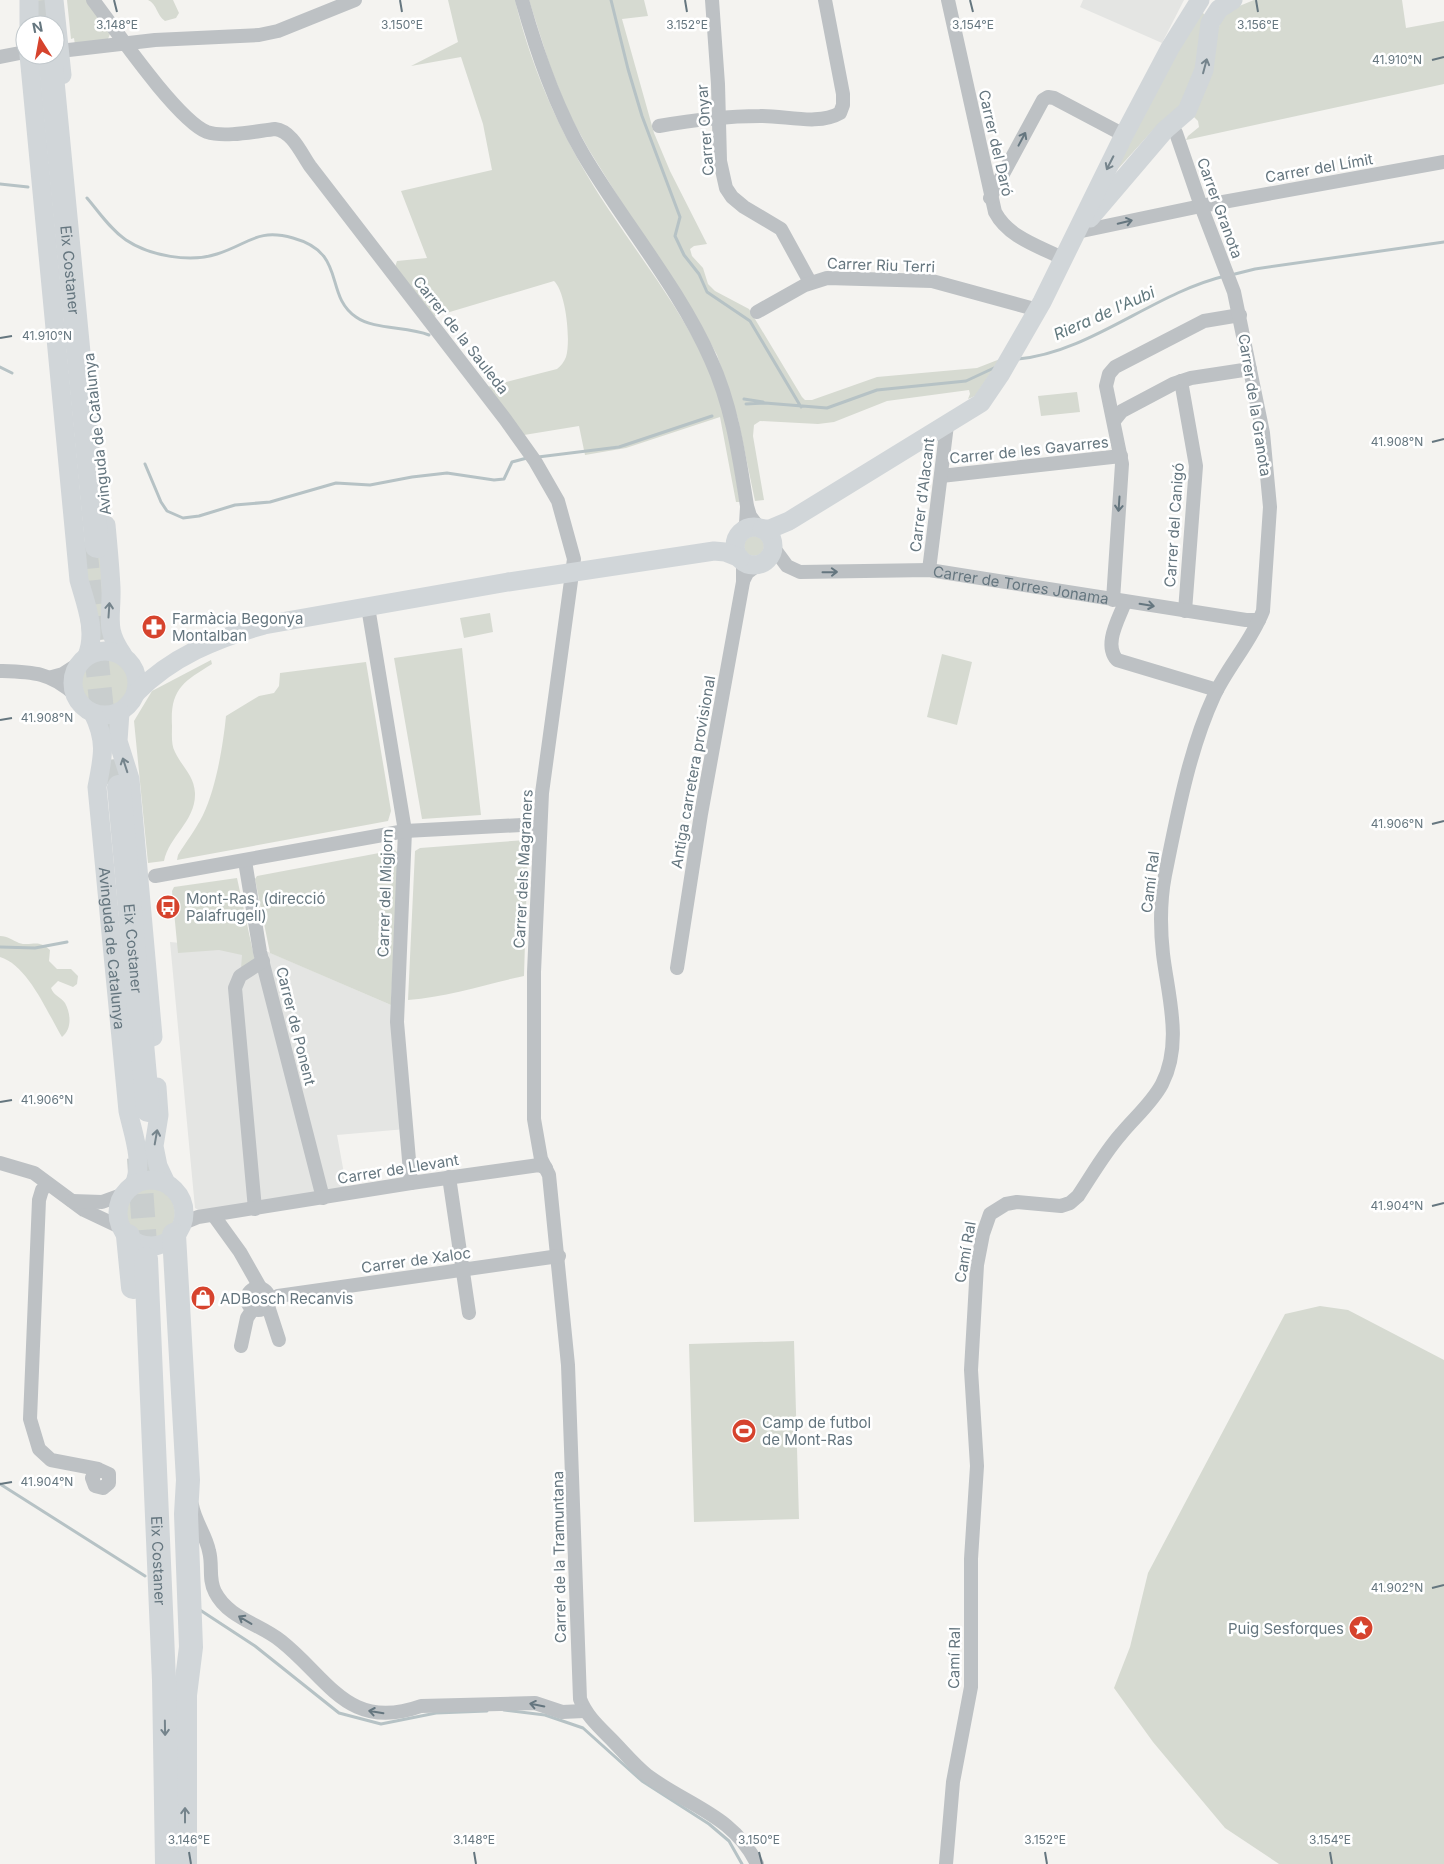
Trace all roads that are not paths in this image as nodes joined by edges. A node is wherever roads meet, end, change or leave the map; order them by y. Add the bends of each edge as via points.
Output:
1 (29, 0) edge
2 (54, 0) edge
3 (94, 0) edge
4 (355, 0) edge
5 (522, 0) edge
6 (712, 0) edge
7 (825, 0) edge
8 (948, 0) edge
9 (1200, 0) edge
10 (1234, 0) edge
11 (29, 15) edge
12 (53, 15) edge
13 (125, 42) junction
14 (65, 51) edge
15 (15, 54) edge
16 (0, 57) edge
17 (30, 65) edge
18 (50, 65) edge
19 (50, 65) edge
20 (719, 118) junction
21 (1176, 120) junction
22 (659, 126) dead end
23 (1124, 136) junction
24 (1181, 147) junction
25 (1444, 162) edge
26 (990, 198) junction
27 (1201, 206) junction
28 (1077, 232) junction
29 (1062, 258) junction
30 (1228, 275) joint
31 (810, 282) junction
32 (1038, 310) junction
33 (757, 312) dead end
34 (1240, 315) junction
35 (1250, 369) junction
36 (1181, 381) junction
37 (1114, 421) junction
38 (948, 425) junction
39 (1121, 456) junction
40 (941, 476) junction
41 (747, 506) junction
42 (738, 536) junction
43 (91, 545) tunnel mouth
44 (759, 548) junction
45 (714, 552) junction
46 (929, 570) junction
47 (571, 572) junction
48 (1119, 601) junction
49 (368, 607) junction
50 (1185, 611) junction
51 (1259, 620) junction
52 (126, 658) junction
53 (84, 659) junction
54 (166, 666) junction
55 (0, 671) edge
56 (52, 677) junction
57 (136, 693) junction
58 (75, 695) junction
59 (1215, 695) junction
60 (120, 712) junction
61 (92, 713) junction
62 (114, 788) tunnel mouth
63 (540, 824) junction
64 (405, 831) junction
65 (245, 861) junction
66 (155, 876) dead end
67 (263, 960) junction
68 (677, 968) dead end
69 (142, 1111) dead end
70 (0, 1163) edge
71 (546, 1168) junction
72 (450, 1177) junction
73 (411, 1182) junction
74 (166, 1183) junction
75 (48, 1184) junction
76 (129, 1189) junction
77 (323, 1198) junction
78 (72, 1201) junction
79 (255, 1209) junction
80 (214, 1216) junction
81 (125, 1232) junction
82 (174, 1233) junction
83 (558, 1256) junction
84 (464, 1269) junction
85 (252, 1271) junction
86 (266, 1302) junction
87 (469, 1313) dead end
88 (279, 1340) dead end
89 (241, 1346) dead end
90 (98, 1469) dead end
91 (188, 1480) junction
92 (164, 1680) junction
93 (185, 1695) junction
94 (584, 1711) junction
95 (167, 1864) edge
96 (185, 1864) edge
97 (757, 1864) edge
98 (946, 1864) edge

1 - 11 main road
2 - 12 main road, Avinguda de Catalunya
3 - 13 street
4 - 13 street via 268,34
5 - 41 street via 536,50 566,123 597,177 692,323 712,361 731,416
6 - 20 street, Carrer Onyar
7 - 20 street via 843,94 840,112 832,118
8 - 26 street, Carrer del Daró
9 - 23 main road via 1170,48
21 -> 10 main road via 1204,70 1210,23 1219,10
13 - 14 street
13 - 47 street, Carrer de la Sauleda via 168,98 198,127 220,134 275,129 284,130 289,135 532,457 558,501 574,560
15 - 16 street
17 - 53 main road, Avinguda de Catalunya via 79,580 91,633 92,644
18 - 43 highway, Eix Costaner
52 -> 19 main road, Avinguda de Catalunya via 113,639 109,620 110,570
20 - 22 street
20 - 31 street, Carrer Onyar via 720,161 726,188 744,206 781,229
21 - 24 street via 1181,131
21 - 24 street via 1174,131
21 - 28 main road
26 -> 23 street via 1043,100 1048,97
23 -> 28 main road
24 - 27 street, Carrer Granota
25 - 27 street, Carrer del Límit
26 - 29 street, Carrer del Daró via 1002,225
28 -> 27 street, Carrer del Límit
27 - 30 street, Carrer Granota
28 - 29 main road
29 - 32 main road
30 - 34 street, Carrer de la Granota
31 - 32 street, Carrer Riu Terri via 827,278 932,281
31 - 33 street, Carrer Riu Terri
32 - 38 main road via 981,403
34 - 35 street, Carrer de la Granota
34 - 37 street via 1204,321 1115,367 1108,374 1106,386
35 - 36 street
35 - 51 street, Carrer de la Granota via 1263,433 1270,507 1263,611
36 - 37 street via 1122,411
36 - 50 street, Carrer del Canigó via 1196,466
37 - 39 street
38 - 40 street, Carrer d'Alacant
38 - 44 main road via 789,521
39 - 40 street, Carrer de les Gavarres
39 -> 48 street
40 - 46 street, Carrer d'Alacant
41 - 42 street via 746,524
41 - 44 street
42 - 44 main road via 749,528
42 - 44 main road via 735,549
42 - 45 main road via 730,545
44 - 45 main road, Carrer de Torres Jonama
44 -> 46 street, Carrer de Torres Jonama via 800,572
44 - 68 street, Antiga carretera provisional via 743,582
45 - 47 main road
46 - 48 street, Carrer de Torres Jonama
47 - 49 main road
47 - 63 street, Carrer dels Magraners
48 -> 50 street, Carrer de Torres Jonama
48 - 59 street via 1111,641 1117,660
49 - 54 main road via 264,625 230,635
49 - 64 street, Carrer del Migjorn
50 - 51 street, Carrer de Torres Jonama
51 - 59 street
52 - 53 main road via 105,650
52 - 54 main road via 148,666
52 - 57 main road via 137,676
53 - 56 street via 63,674
53 - 58 main road via 73,681
54 - 57 main road
55 - 56 street
56 - 58 street
57 - 60 main road via 133,701
58 - 61 main road
59 - 98 street, Camí Ral via 1187,779 1161,900 1163,952 1173,1037 1162,1083 1070,1203 1048,1206 1006,1204 990,1214 983,1234 977,1265 971,1370 977,1466 971,1559 971,1687 953,1782
60 - 61 main road via 106,716
74 -> 60 main road via 154,1146 159,1115 155,1054 130,779 118,741
61 - 76 main road, Avinguda de Catalunya via 101,730 104,748 96,787 128,1110 136,1144 138,1176
62 - 69 highway, Eix Costaner
63 - 64 street
63 - 71 street, Carrer dels Magraners via 534,972 534,1119 541,1160
64 - 65 street
64 - 73 street, Carrer del Migjorn via 397,1022
65 - 66 street
65 - 67 street, Carrer de Ponent
67 - 77 street, Carrer de Ponent
67 - 79 street via 240,976 235,988
70 - 75 street via 34,1174
71 - 72 street, Carrer de Llevant via 539,1165
71 - 83 street, Carrer de la Tramuntana via 550,1175
72 - 73 street, Carrer de Llevant
72 - 84 street
73 - 77 street, Carrer de Llevant
74 - 76 main road via 146,1180
74 - 82 main road via 178,1194
75 - 78 street
75 - 90 street via 39,1200 30,1419 38,1450 51,1460
76 - 78 street via 102,1202
76 - 81 main road via 118,1210
77 - 79 street, Carrer de Llevant
78 - 81 street
79 - 80 street, Carrer de Llevant
80 - 82 street, Carrer de Llevant
80 - 85 street
81 - 82 main road via 140,1244 155,1245
81 - 92 highway via 146,1438 155,1656
82 - 91 highway
82 - 92 highway, Eix Costaner
82 - 93 highway, Eix Costaner
83 - 84 street, Carrer de Xaloc
83 - 94 street, Carrer de la Tramuntana via 568,1365 580,1699
84 - 86 street, Carrer de Xaloc
84 - 87 street
85 - 86 street
85 - 86 street via 248,1304
86 - 88 street
86 - 89 street via 247,1318
91 - 93 highway via 186,1514 191,1647
94 -> 91 street via 562,1712 535,1703 421,1706 408,1711 378,1714 357,1707 333,1692 280,1641 227,1609 210,1579 210,1552 193,1513
92 -> 95 highway, Eix Costaner
96 -> 93 highway
94 - 97 street via 647,1776 723,1822 743,1839

